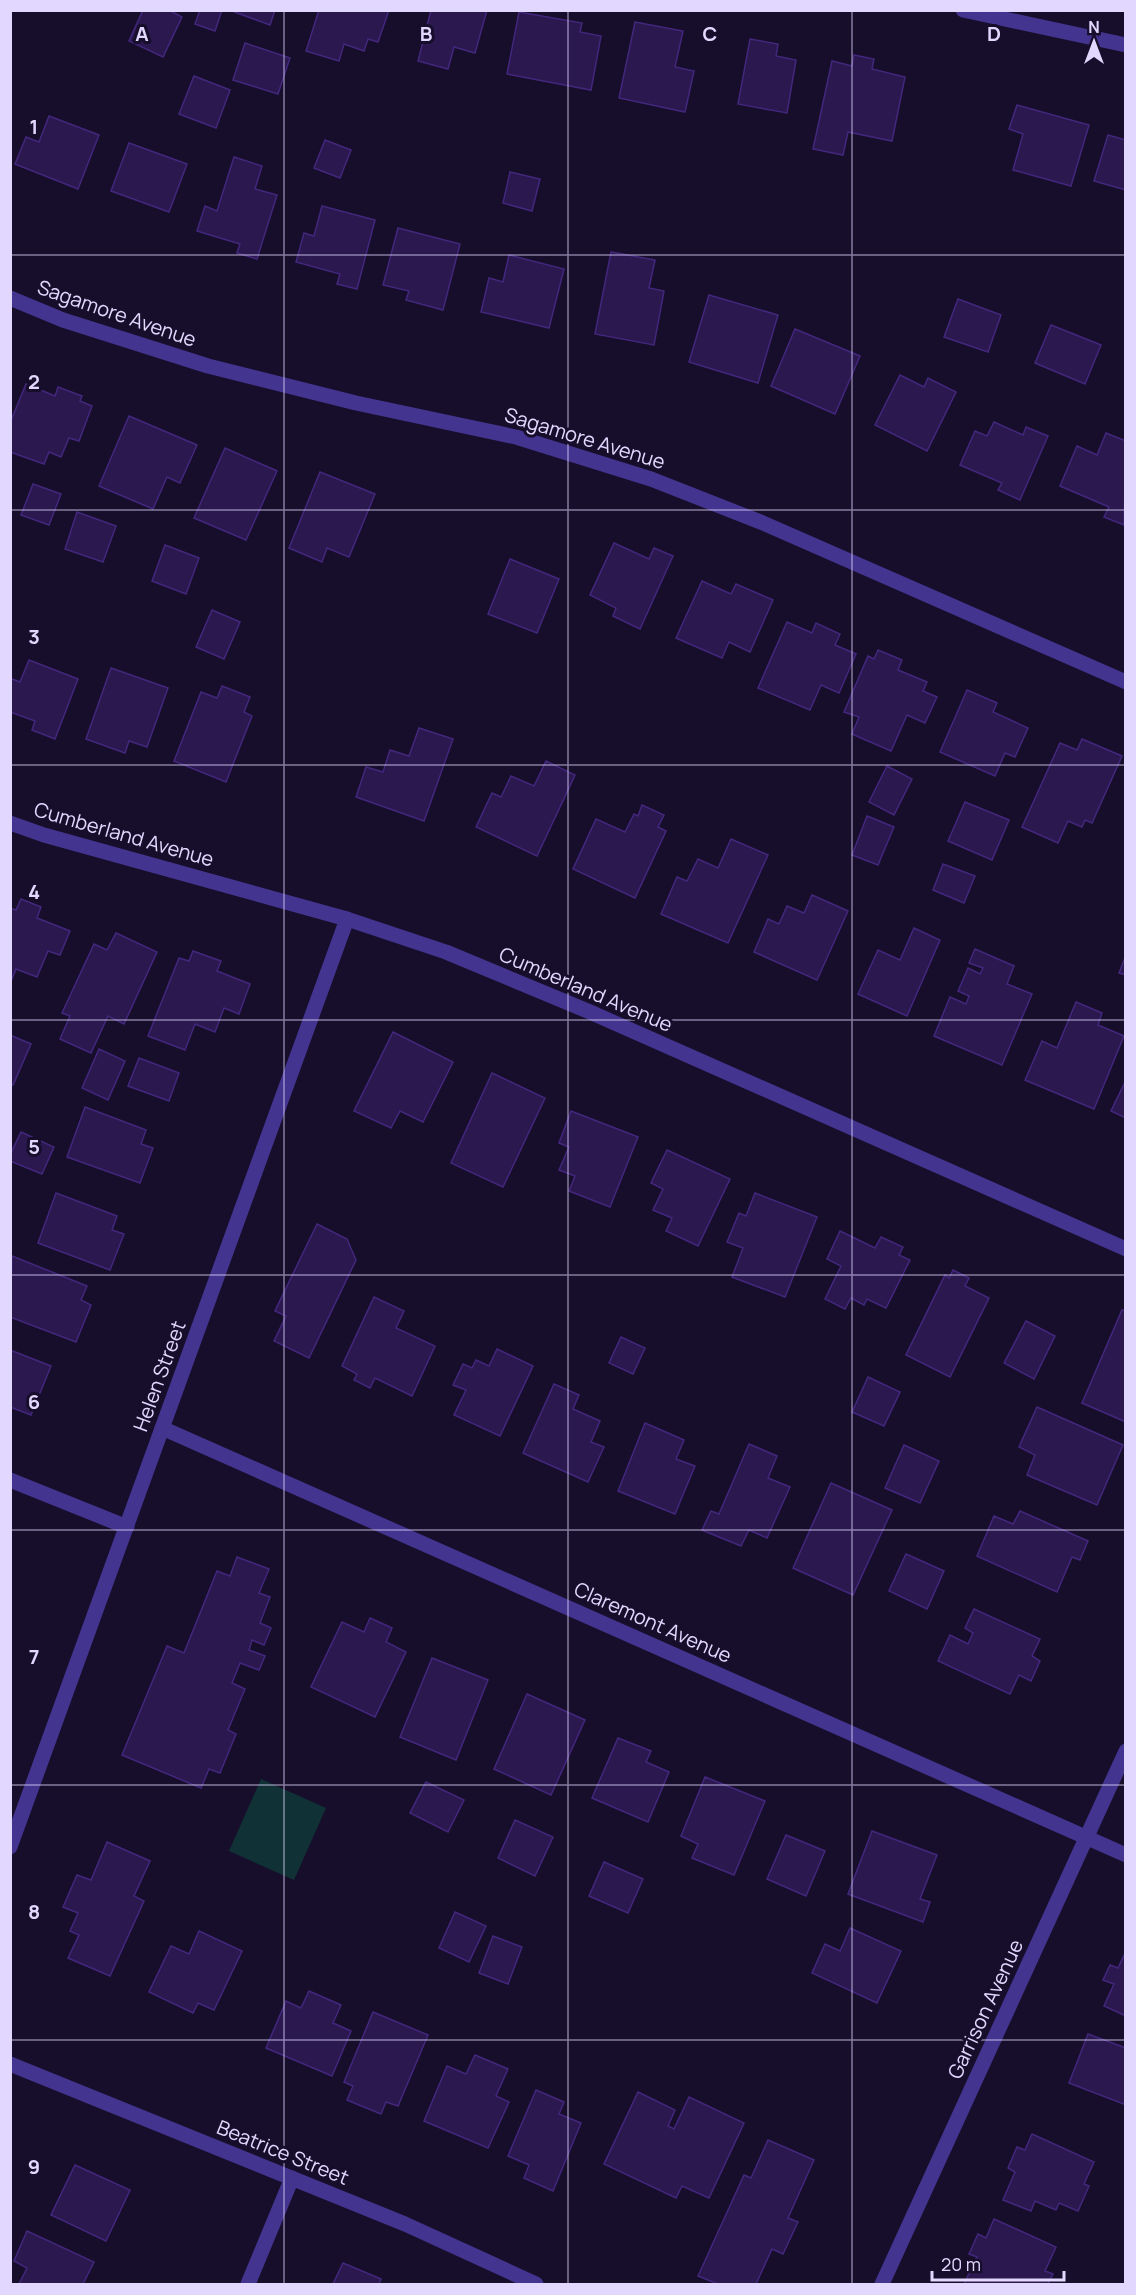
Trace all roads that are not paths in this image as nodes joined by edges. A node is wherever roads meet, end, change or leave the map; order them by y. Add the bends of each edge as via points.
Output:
1 (963, 10) edge
2 (1125, 45) edge
3 (10, 298) edge
4 (1125, 682) edge
5 (10, 823) edge
6 (348, 919) junction
7 (1125, 1249) edge
8 (162, 1428) junction
9 (10, 1480) edge
10 (127, 1527) junction
11 (1125, 1751) edge
12 (1086, 1838) junction
13 (10, 1847) edge
14 (1125, 1855) edge
15 (10, 2064) edge
16 (292, 2178) junction
17 (248, 2284) edge
18 (536, 2284) edge
19 (882, 2284) edge

1 - 2 street
3 - 4 street, Sagamore Avenue via 63,320 208,366 516,437 651,479 763,523
5 - 6 street, Cumberland Avenue
6 - 7 street, Cumberland Avenue via 446,952 590,1012
6 - 8 street, Helen Street
8 - 10 street, Helen Street
8 - 12 street, Claremont Avenue
9 - 10 street
10 - 13 street, Helen Street
11 - 12 street, Garrison Avenue
12 - 14 street, Claremont Avenue
12 - 19 street, Garrison Avenue
15 - 16 street, Beatrice Street
16 - 17 street
16 - 18 street, Beatrice Street

